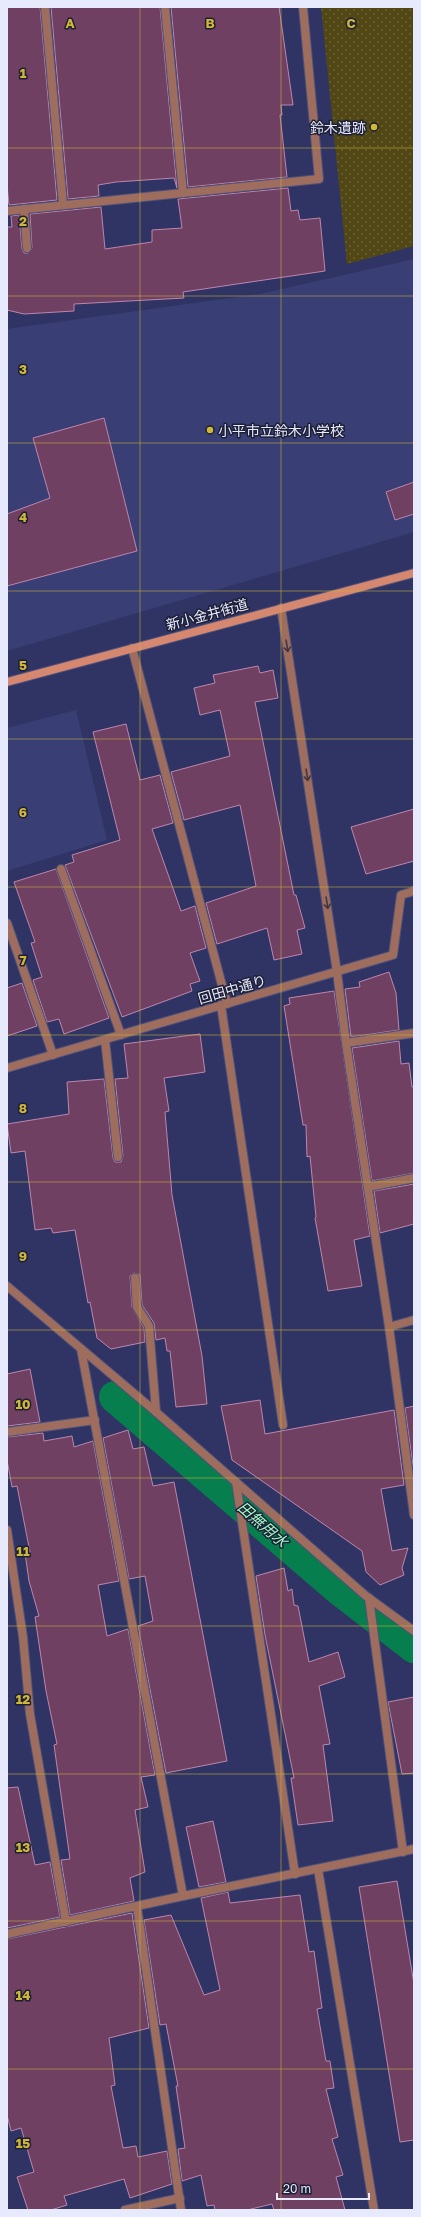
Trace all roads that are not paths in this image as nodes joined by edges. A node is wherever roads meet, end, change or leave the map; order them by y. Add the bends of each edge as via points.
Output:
1 (45, 7) edge
2 (165, 7) edge
3 (302, 7) edge
4 (183, 193) junction
5 (63, 204) junction
6 (24, 209) junction
7 (7, 211) edge
8 (27, 248) dead end
9 (414, 572) edge
10 (281, 608) junction
11 (132, 648) junction
12 (7, 682) edge
13 (61, 869) dead end
14 (414, 891) edge
15 (7, 923) edge
16 (337, 972) junction
17 (224, 1005) junction
18 (414, 1033) edge
19 (121, 1035) junction
20 (105, 1040) junction
21 (346, 1043) junction
22 (53, 1055) junction
23 (7, 1068) edge
24 (118, 1157) dead end
25 (414, 1178) edge
26 (368, 1187) junction
27 (135, 1278) dead end
28 (7, 1286) edge
29 (414, 1320) edge
30 (389, 1327) junction
31 (81, 1349) junction
32 (156, 1412) junction
33 (95, 1420) junction
34 (283, 1425) dead end
35 (7, 1432) edge
36 (236, 1484) junction
37 (414, 1514) edge
38 (7, 1530) edge
39 (369, 1599) junction
40 (414, 1631) edge
41 (414, 1849) edge
42 (403, 1852) junction
43 (318, 1869) junction
44 (295, 1874) junction
45 (183, 1896) junction
46 (137, 1907) junction
47 (66, 1922) junction
48 (7, 1934) edge
49 (180, 2198) junction
50 (125, 2210) edge
51 (181, 2210) edge
52 (374, 2210) edge

1 - 5 street
2 - 4 street
3 - 4 street via 319,179
4 - 5 street
5 - 6 street
6 - 7 street
6 - 8 street
9 - 10 main road, 新小金井街道
10 - 11 main road, 新小金井街道
10 -> 16 street
11 - 12 main road, 新小金井街道
11 - 17 street
13 - 19 street
14 - 16 street, 回田中通り via 401,895 393,955
15 - 22 street
16 - 17 street, 回田中通り
16 - 21 street
17 - 19 street, 回田中通り
17 - 34 street
18 - 21 street
19 - 20 street, 回田中通り
20 - 22 street, 回田中通り
20 - 24 street
21 - 26 street
22 - 23 street, 回田中通り
25 - 26 street
26 - 30 street
27 - 32 street via 137,1307 149,1326
28 - 31 street
29 - 30 street
30 - 37 street
31 - 32 street
31 - 33 street
32 - 36 street
33 - 35 street
33 - 45 street
36 - 39 street
36 - 44 street
38 - 47 street via 23,1637 30,1714
39 - 40 street
39 - 42 street
41 - 42 street
42 - 43 street
43 - 44 street
43 - 52 street
44 - 45 street
45 - 46 street
46 - 47 street
46 - 49 street
47 - 48 street
49 - 50 street
49 - 51 street

